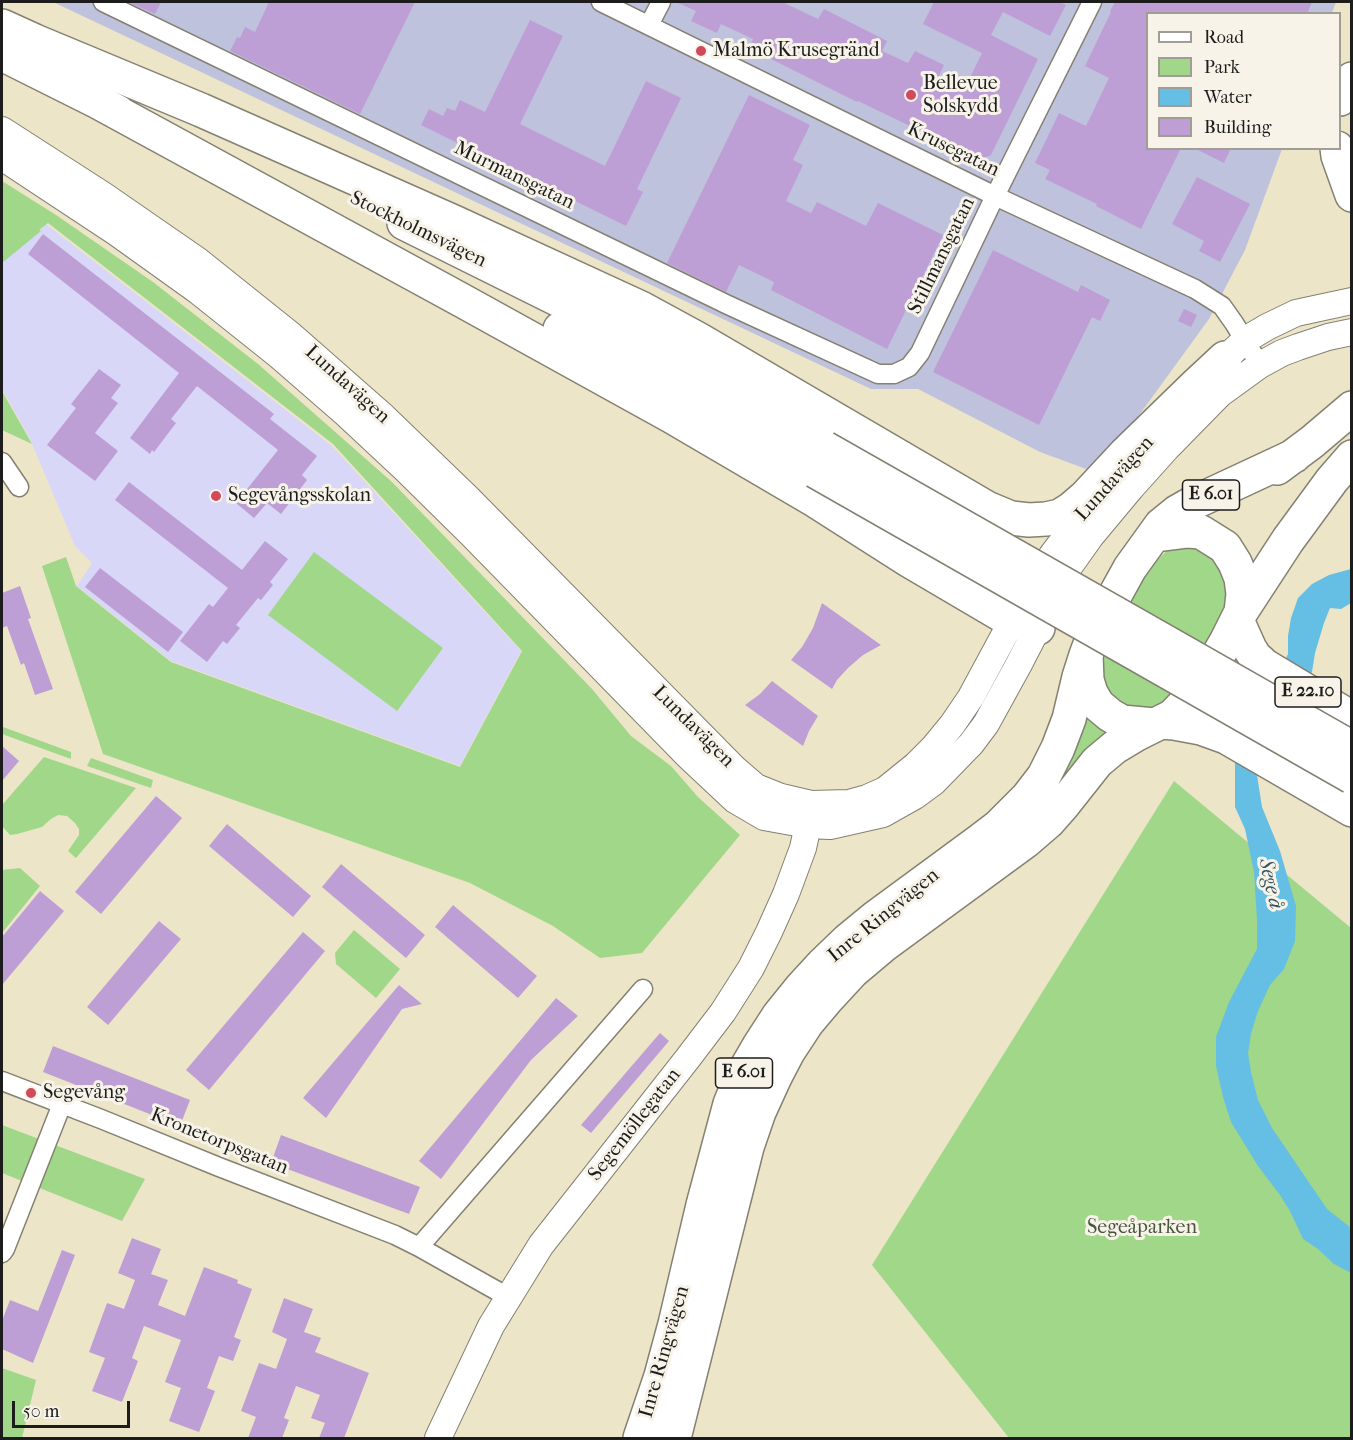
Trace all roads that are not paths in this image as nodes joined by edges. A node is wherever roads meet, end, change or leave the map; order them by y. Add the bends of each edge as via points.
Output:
1 (103, 2) edge
2 (601, 2) edge
3 (661, 2) edge
4 (1092, 2) edge
5 (649, 25) junction
6 (2, 27) edge
7 (2, 54) edge
8 (1352, 79) edge
9 (1341, 97) edge
10 (98, 102) junction
11 (2, 130) edge
12 (1337, 150) edge
13 (2, 157) edge
14 (1352, 195) edge
15 (995, 196) junction
16 (1352, 301) edge
17 (1352, 332) edge
18 (1235, 349) junction
19 (1260, 365) junction
20 (909, 367) joint
21 (1352, 408) edge
22 (1352, 456) edge
23 (820, 460) junction
24 (2, 462) edge
25 (19, 487) dead end
26 (1153, 543) junction
27 (1239, 616) junction
28 (1025, 624) junction
29 (1086, 656) junction
30 (1352, 718) edge
31 (1158, 724) junction
32 (1352, 748) edge
33 (1352, 777) edge
34 (1352, 810) edge
35 (809, 815) junction
36 (643, 989) dead end
37 (2, 1081) edge
38 (62, 1104) junction
39 (419, 1247) junction
40 (2, 1253) edge
41 (508, 1298) junction
42 (438, 1438) edge
43 (640, 1438) edge
44 (674, 1438) edge

1 - 20 street, Murmansgatan via 878,374 894,374
2 - 5 street, Krusegatan
3 - 5 street
4 - 15 street, Stillmansgatan
5 - 15 street, Krusegatan
6 - 18 highway via 201,110 620,298 698,339 987,508 1011,518 1046,519 1071,509
6 - 23 highway, Stockholmsvägen via 569,305 730,389
7 - 10 highway, Stockholmsvägen
8 - 9 highway
10 - 23 highway, Stockholmsvägen via 479,285 725,418
10 - 28 highway via 671,416 910,561
11 - 35 main road, Lundavägen via 197,260 292,336 468,498 734,768 756,787
12 - 14 highway
13 - 35 main road, Lundavägen via 198,291 337,406 422,485 735,800 764,817
15 - 18 street, Krusegatan via 1202,293 1222,306 1234,323
15 - 20 street, Stillmansgatan via 920,353
16 - 18 main road, Lundavägen via 1296,313
17 - 19 main road, Lundavägen via 1298,347
18 - 19 street, Krusegatan
18 - 28 main road, Lundavägen via 1102,490 1076,523 1052,555
19 - 28 main road, Lundavägen via 1220,394 1166,449 1124,496
21 - 26 highway, E 6.01 via 1294,456 1177,512 1161,525
22 - 27 highway via 1288,540
23 - 32 highway, bridge
23 - 33 highway, bridge
24 - 25 street
26 - 27 highway via 1188,531 1201,532 1225,547 1241,579
26 - 29 highway via 1104,615
27 - 30 highway, E 22.10 via 1255,657
27 - 31 highway via 1193,695 1173,716
28 - 35 main road, Lundavägen via 987,670 946,733 916,765 885,790
29 - 31 highway via 1087,680 1098,705 1122,722
29 - 43 highway, Inre Ringvägen / E 6.01 via 1058,748 1028,798 999,826 876,917 823,964 779,1015 741,1077 718,1144 661,1376
31 - 34 highway via 1201,728 1226,737
31 - 44 highway, Inre Ringvägen / E 6.01 via 1115,747 1097,762 1026,841 884,945 852,972 807,1023 775,1077 747,1148
35 - 41 main road, Segemöllegatan via 803,848 786,894 751,968 723,1012 541,1245
36 - 39 street
37 - 38 street, Kronetorpsgatan
38 - 39 street, Kronetorpsgatan
38 - 40 street
39 - 41 street, Kronetorpsgatan
41 - 42 main road, Segemöllegatan

